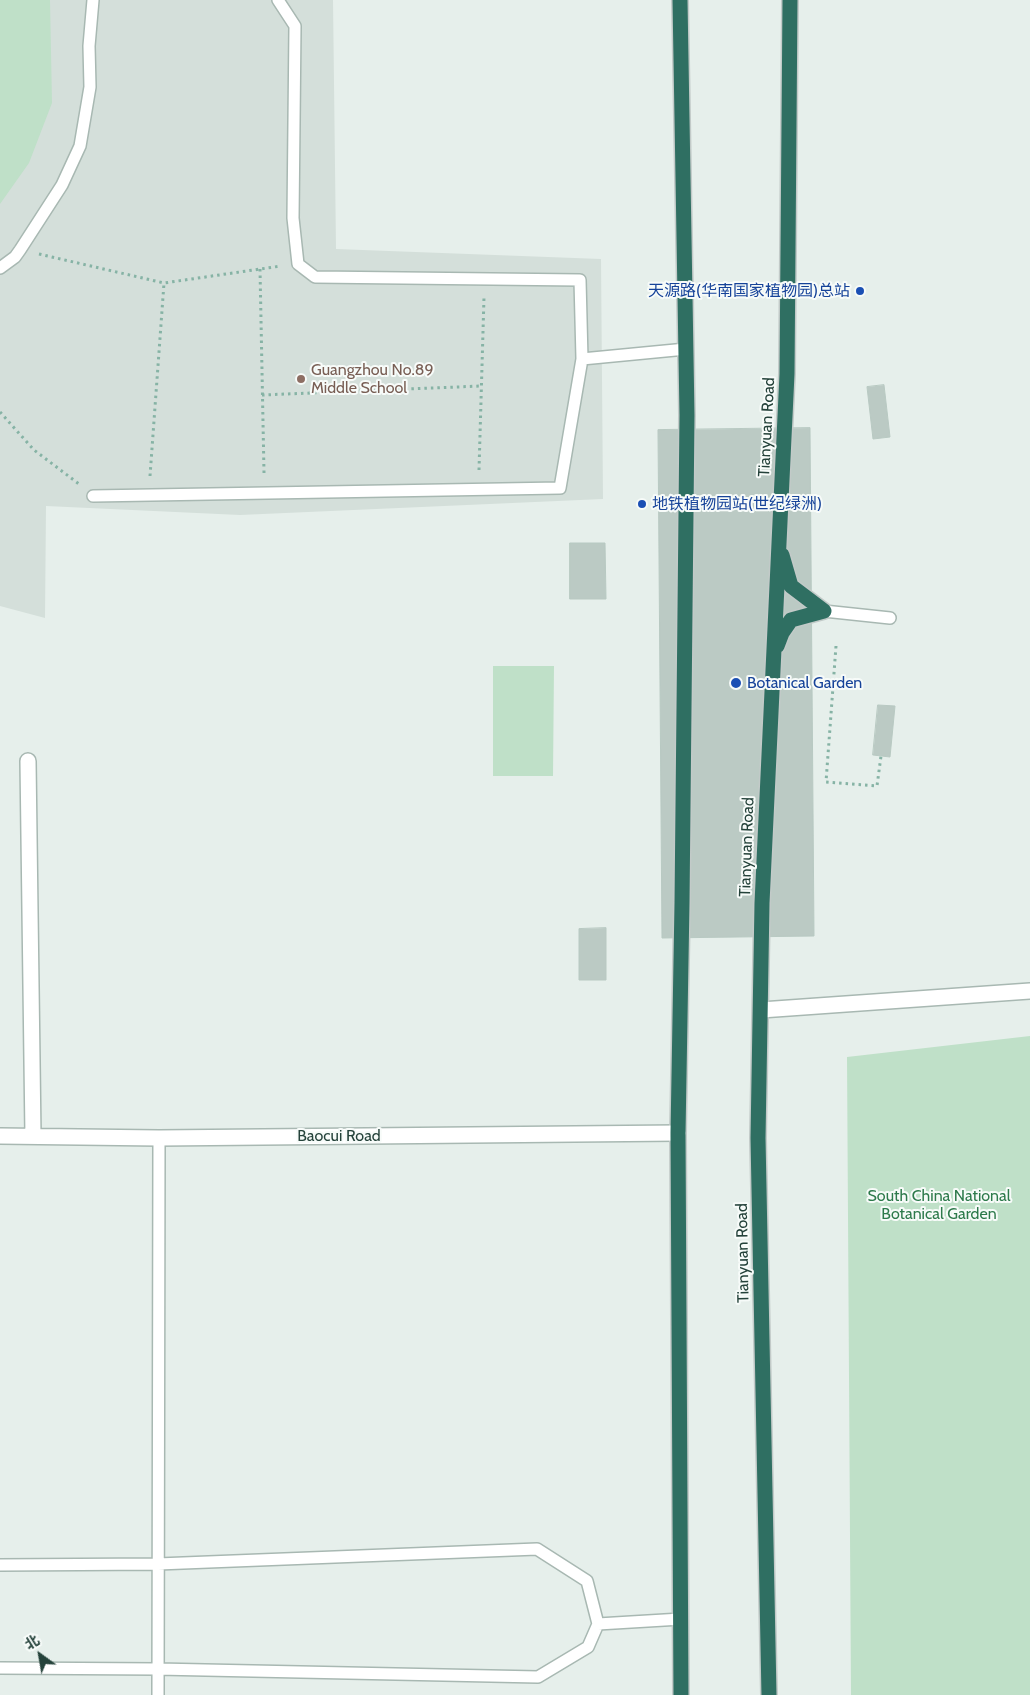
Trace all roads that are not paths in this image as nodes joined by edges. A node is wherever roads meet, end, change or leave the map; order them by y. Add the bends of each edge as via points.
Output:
1 (93, 0) edge
2 (278, 0) edge
3 (680, 0) edge
4 (790, 0) edge
5 (0, 268) edge
6 (686, 349) junction
7 (582, 360) junction
8 (93, 496) road end
9 (779, 544) junction
10 (824, 611) junction
11 (890, 618) dead end
12 (773, 660) junction
13 (28, 761) dead end
14 (1030, 991) edge
15 (761, 1010) junction
16 (678, 1134) junction
17 (0, 1136) edge
18 (33, 1136) junction
19 (158, 1138) junction
20 (158, 1564) junction
21 (0, 1565) edge
22 (680, 1619) junction
23 (598, 1624) junction
24 (0, 1668) edge
25 (158, 1669) junction
26 (158, 1695) edge
27 (681, 1695) edge
28 (769, 1695) edge

1 - 5 lane via 90,87 80,146 62,184 20,250
2 - 7 lane via 295,26 293,218 298,264 315,277 580,280
3 - 6 highway
4 - 9 highway, Tianyuan Road via 787,374
6 - 7 lane
6 - 16 highway
7 - 8 lane via 560,488
9 - 10 highway via 792,586
9 - 12 highway, Tianyuan Road
10 - 11 lane
10 - 12 highway via 791,620 782,633
12 - 15 highway, Tianyuan Road via 762,903
13 - 18 street
14 - 15 street
15 - 28 highway, Tianyuan Road via 758,1138
16 - 19 street, Baocui Road
16 - 22 highway
17 - 18 street, Baocui Road
18 - 19 street, Baocui Road
19 - 20 lane
20 - 21 lane
20 - 23 lane via 537,1549 587,1581
20 - 25 lane
22 - 23 lane
22 - 27 highway
23 - 25 lane via 588,1647 538,1677
24 - 25 lane
25 - 26 lane

